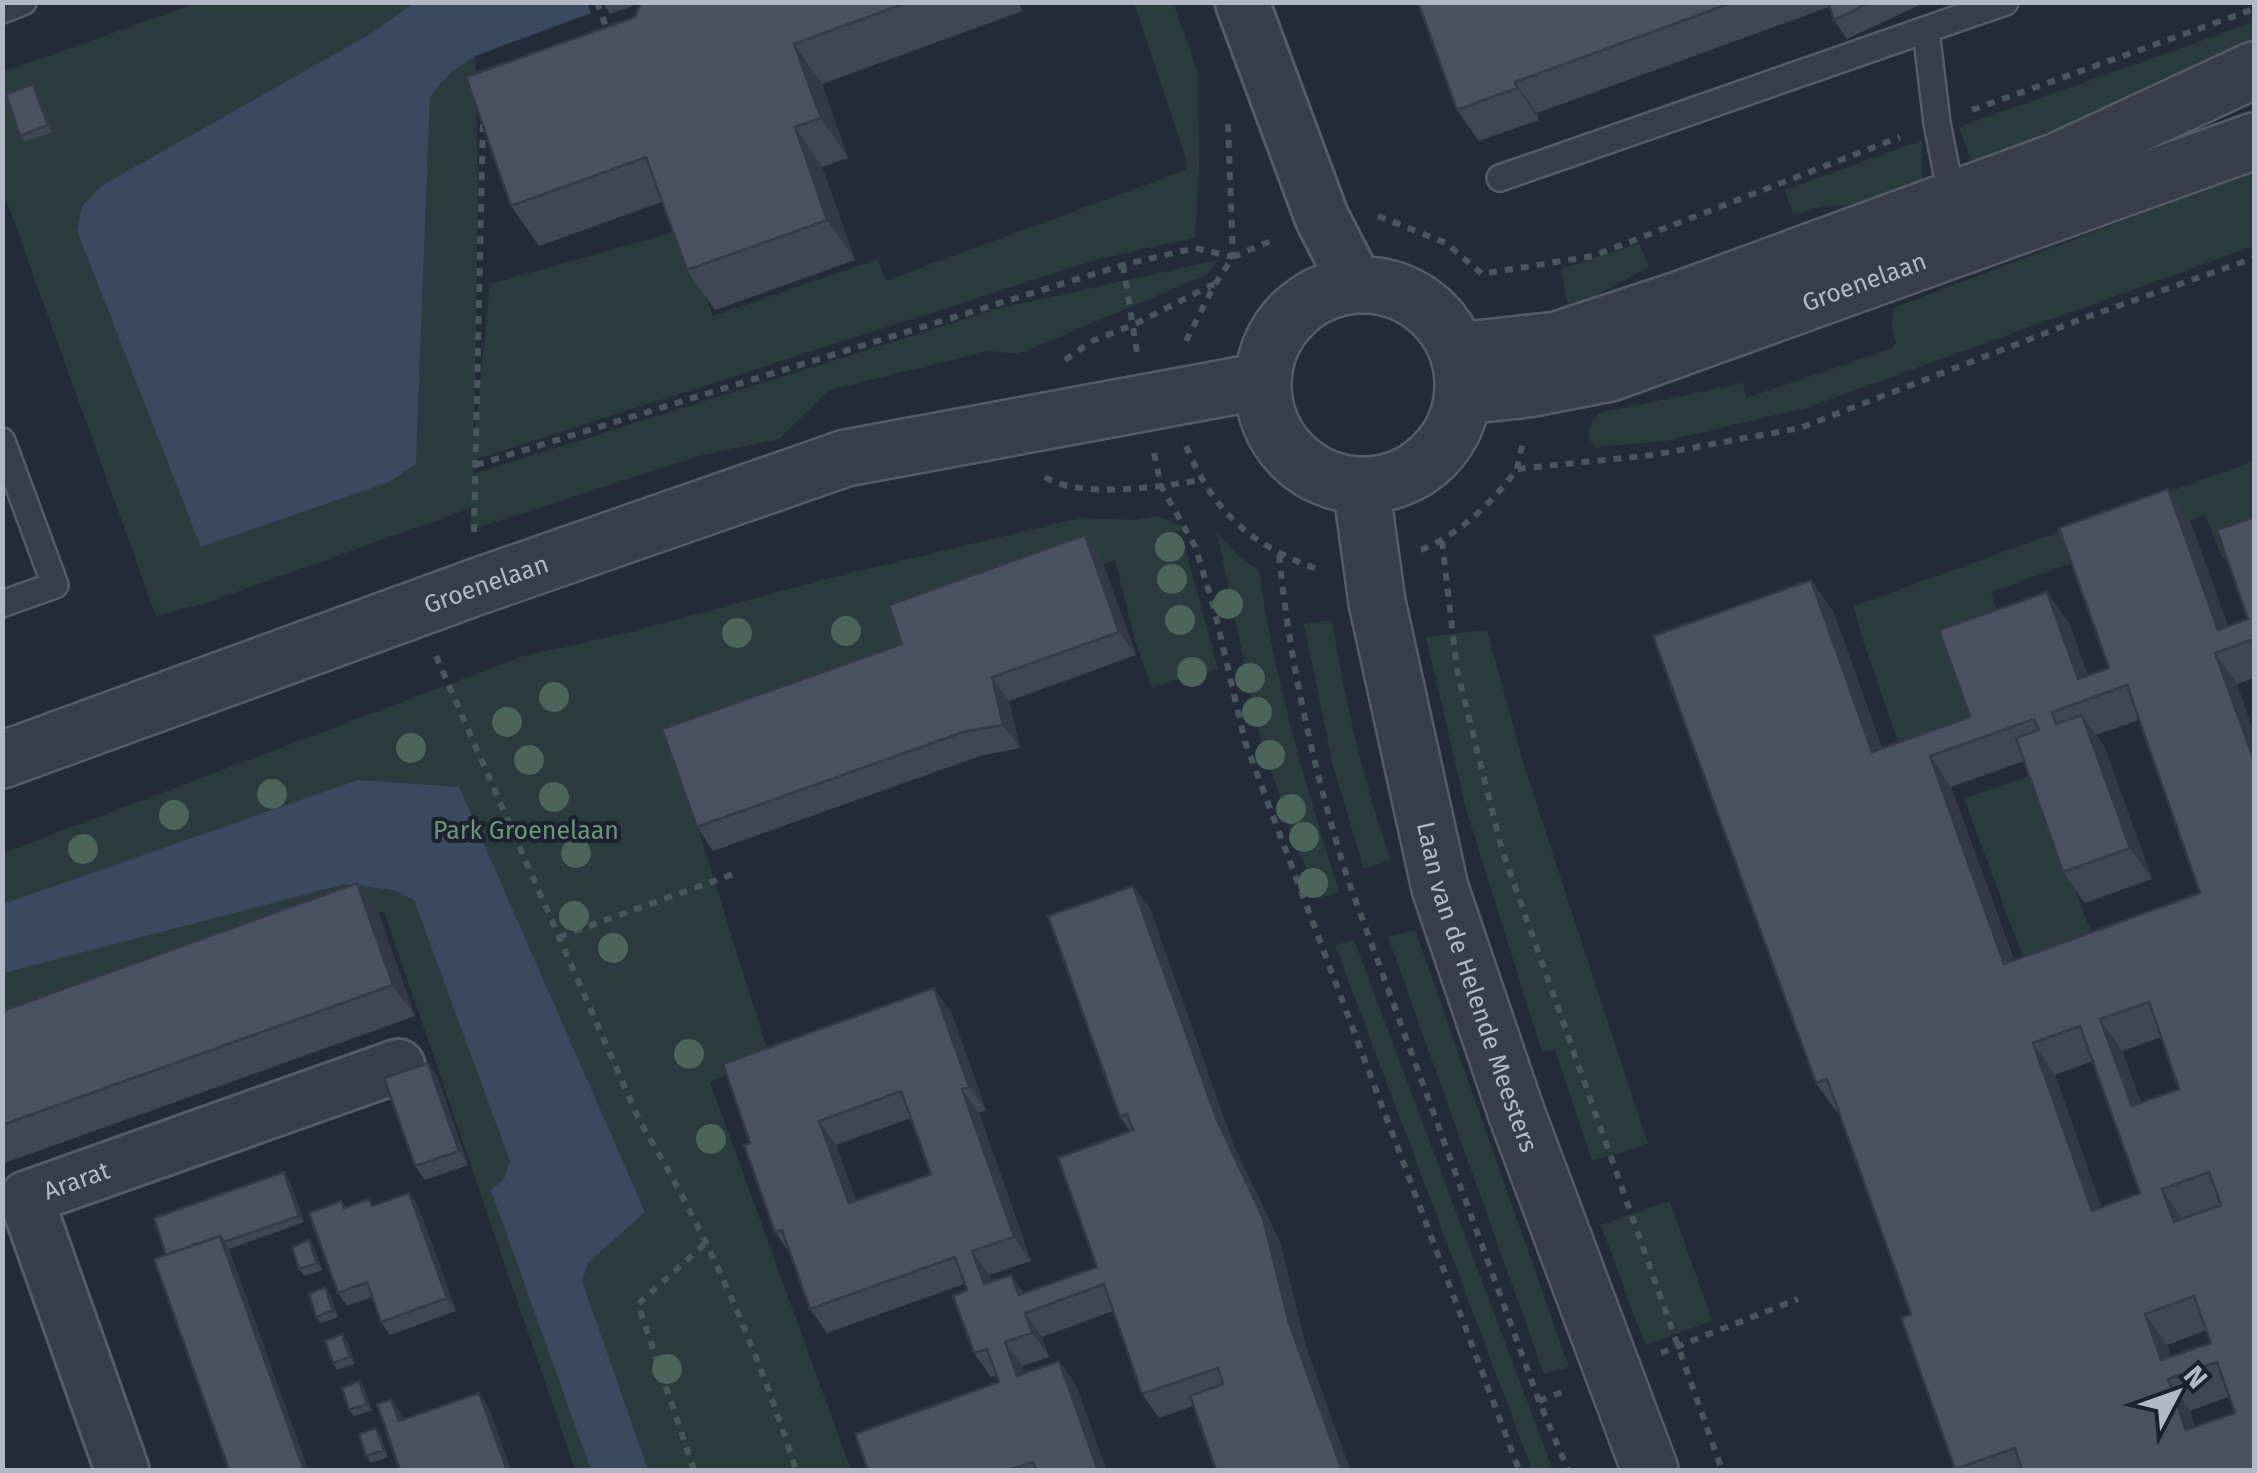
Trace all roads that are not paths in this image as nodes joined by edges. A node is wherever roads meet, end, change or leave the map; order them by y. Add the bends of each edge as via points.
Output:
1 (24, 2) edge
2 (1242, 2) edge
3 (2005, 2) edge
4 (2, 10) edge
5 (1926, 30) junction
6 (2254, 70) edge
7 (2254, 141) edge
8 (1500, 178) dead end
9 (1952, 199) junction
10 (1356, 284) junction
11 (1461, 373) junction
12 (1262, 381) junction
13 (2, 440) edge
14 (1362, 486) junction
15 (2, 604) edge
16 (2, 760) edge
17 (398, 1066) dead end
18 (122, 1470) edge
19 (1650, 1470) edge

1 - 4 lane
2 - 10 street via 1322,218
3 - 5 lane
5 - 8 lane
5 - 9 lane
6 - 9 street, Groenelaan via 2058,160
7 - 11 street, Groenelaan via 1610,373 1528,389
9 - 11 street, Groenelaan
10 - 11 street via 1419,300 1442,322
10 - 12 street via 1321,293 1290,315 1270,345
11 - 14 street via 1454,432 1431,462 1398,481
12 - 14 street via 1268,421 1290,455 1322,478
12 - 16 street, Groenelaan via 846,458
13 - 15 lane via 55,585
14 - 19 street, Laan van de Helende Meesters via 1377,602 1440,888
17 - 18 street, Ararat via 26,1198

